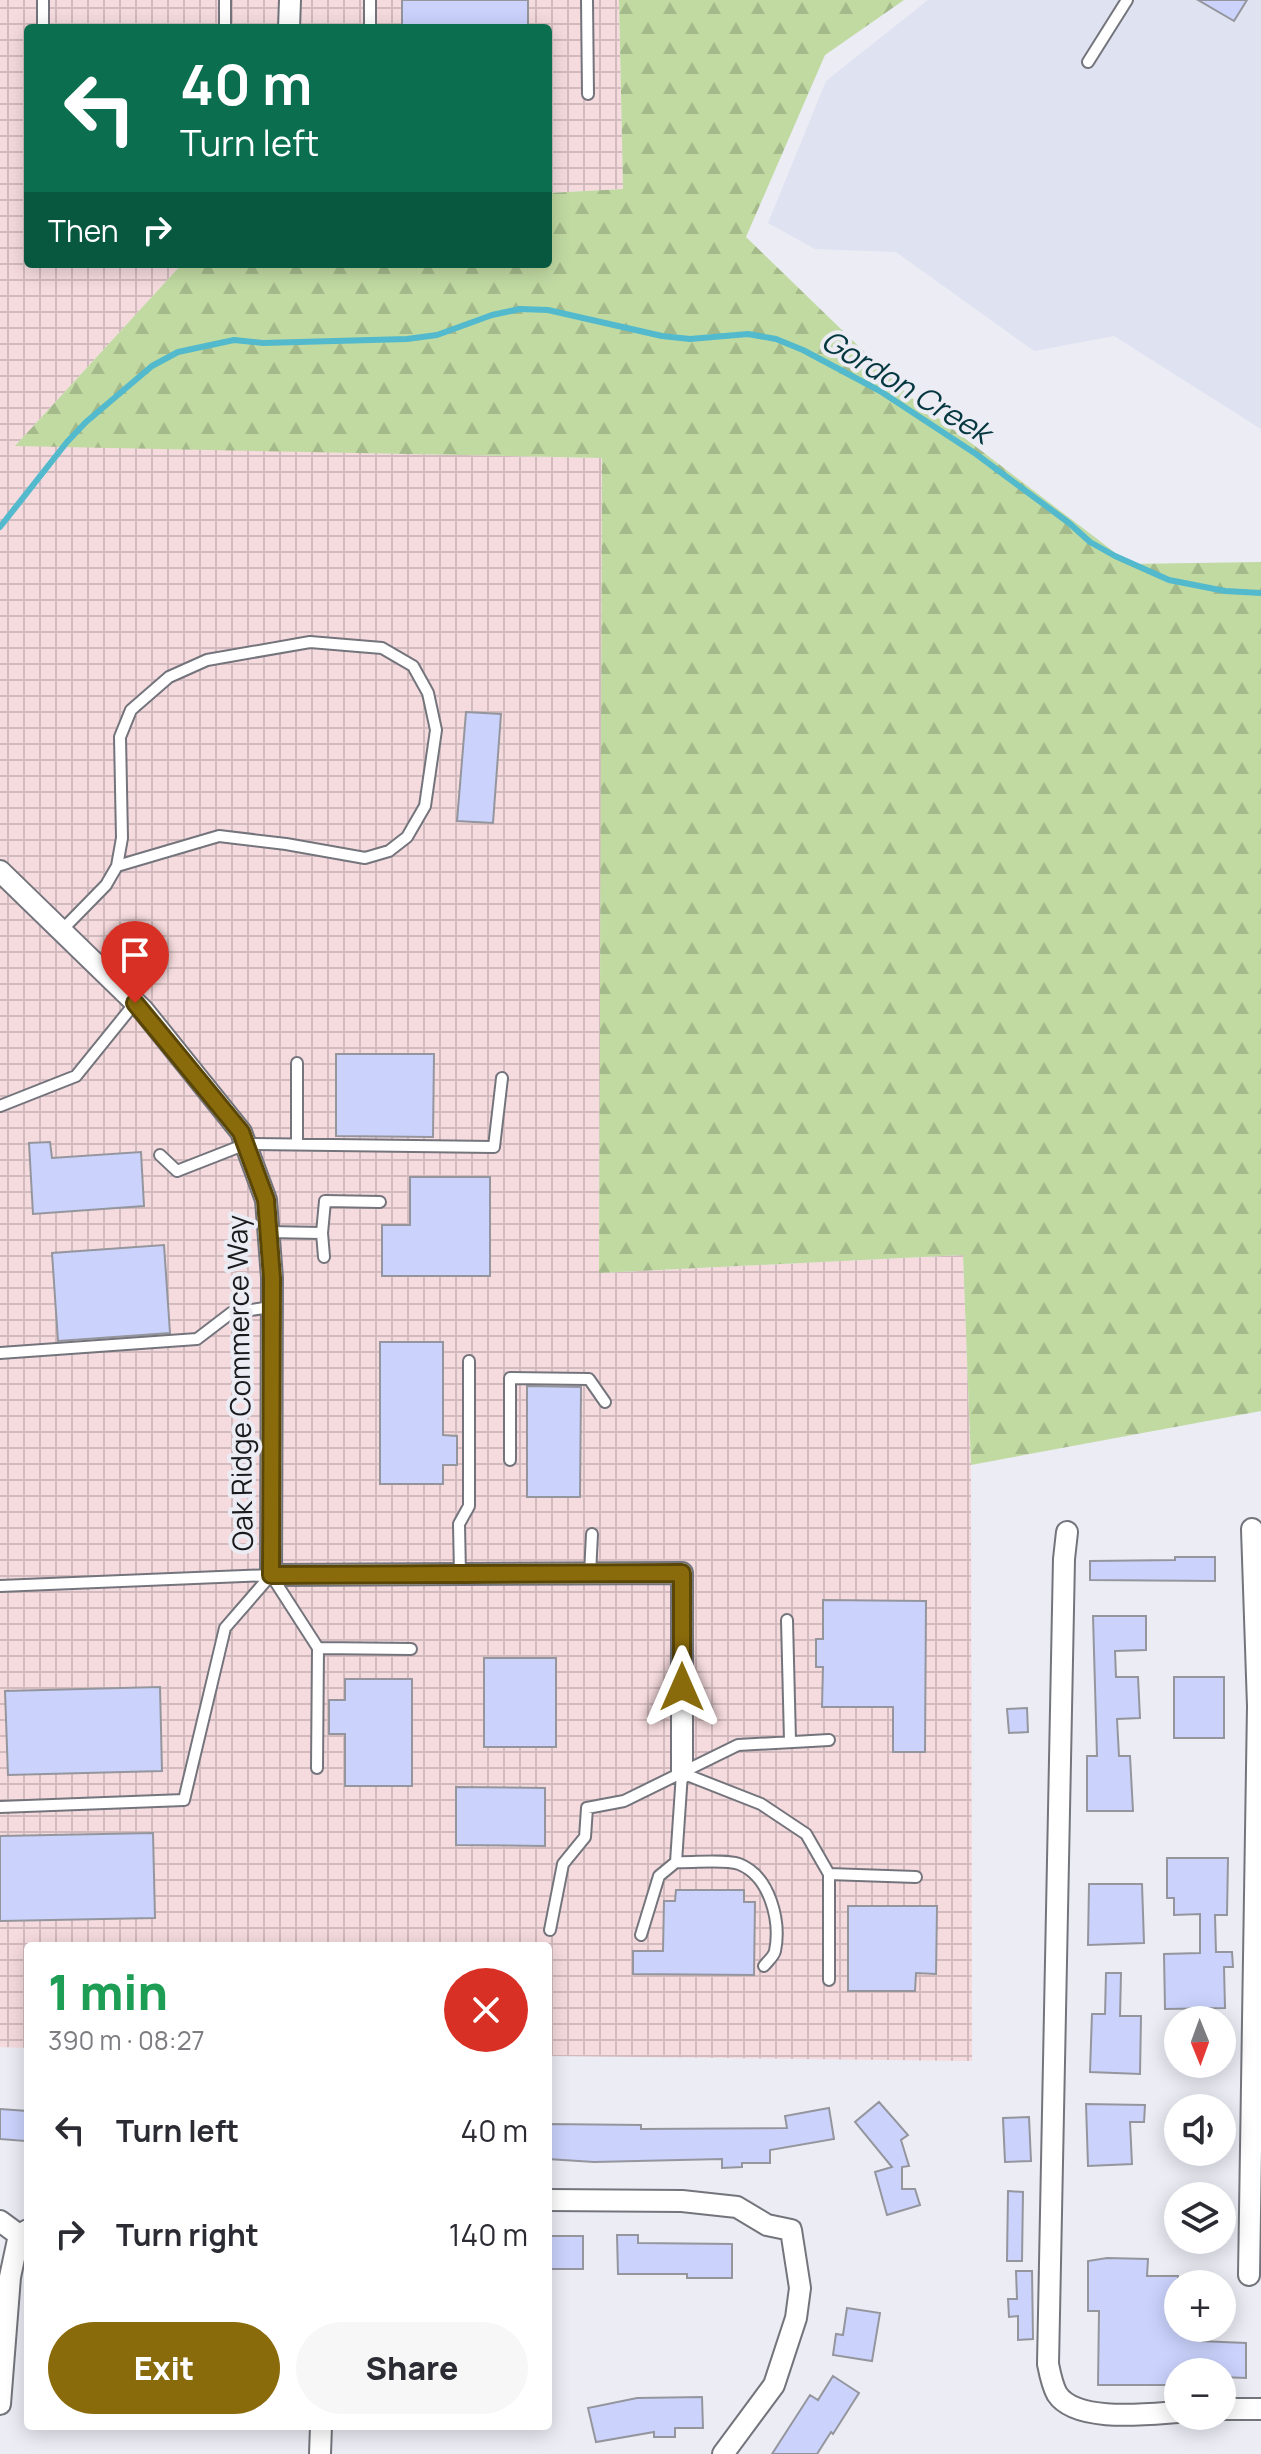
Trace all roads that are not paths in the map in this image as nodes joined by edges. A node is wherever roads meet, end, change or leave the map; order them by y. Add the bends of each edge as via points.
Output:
1 (43, 0) edge
2 (225, 0) edge
3 (290, 0) edge
4 (370, 0) edge
5 (587, 0) edge
6 (1127, 0) edge
7 (43, 24) edge
8 (225, 24) edge
9 (289, 24) edge
10 (370, 24) edge
11 (1088, 62) dead end
12 (588, 94) dead end
13 (117, 866) junction
14 (0, 871) edge
15 (61, 931) junction
16 (135, 1003) junction
17 (297, 1063) dead end
18 (502, 1078) dead end
19 (0, 1106) edge
20 (246, 1144) junction
21 (297, 1145) junction
22 (160, 1155) dead end
23 (380, 1202) dead end
24 (268, 1232) junction
25 (322, 1233) junction
26 (324, 1257) dead end
27 (271, 1307) junction
28 (0, 1353) edge
29 (469, 1361) dead end
30 (605, 1402) dead end
31 (510, 1460) dead end
32 (1252, 1529) dead end
33 (1067, 1532) dead end
34 (592, 1534) dead end
35 (460, 1574) junction
36 (590, 1574) junction
37 (271, 1575) junction
38 (0, 1586) edge
39 (787, 1620) dead end
40 (318, 1648) junction
41 (411, 1649) dead end
42 (829, 1740) dead end
43 (790, 1741) junction
44 (317, 1768) dead end
45 (682, 1773) junction
46 (0, 1807) edge
47 (676, 1862) junction
48 (829, 1874) junction
49 (916, 1877) dead end
50 (550, 1930) dead end
51 (641, 1935) dead end
52 (764, 1966) dead end
53 (829, 1980) dead end
54 (552, 2200) edge
55 (1256, 2220) edge
56 (0, 2221) edge
57 (24, 2233) edge
58 (1249, 2275) dead end
59 (0, 2404) edge
60 (1236, 2409) edge
61 (1261, 2409) edge
62 (1164, 2412) edge
63 (321, 2430) edge
64 (320, 2454) edge
65 (723, 2454) edge

1 - 7 lane
2 - 8 lane
3 - 9 street
4 - 10 lane
5 - 12 lane
6 - 11 lane
13 - 13 lane via 122,838 120,737 131,710 169,677 207,660 310,642 382,648 413,666 428,693 436,730 425,806 407,837 389,851 365,858 219,836
13 - 15 lane via 106,885
14 - 15 street, Oak Ridge Commerce Way
15 - 16 street, Oak Ridge Commerce Way
16 - 19 lane via 76,1076
16 - 20 street, Oak Ridge Commerce Way
17 - 21 lane
18 - 21 lane via 494,1147
20 - 21 lane
20 - 22 lane via 177,1171
20 - 24 street, Oak Ridge Commerce Way via 266,1200
23 - 25 lane via 325,1201
24 - 25 lane
24 - 27 street, Oak Ridge Commerce Way
25 - 26 lane
27 - 28 lane via 231,1313 197,1339
27 - 37 street, Oak Ridge Commerce Way
29 - 35 lane via 469,1506 459,1524
30 - 31 lane via 589,1379 510,1378
32 - 55 street via 1258,1706
33 - 62 street via 1048,2364 1058,2395 1076,2408
34 - 36 lane
35 - 36 street, Oak Ridge Commerce Way
35 - 37 street, Oak Ridge Commerce Way
36 - 45 street, Oak Ridge Commerce Way via 682,1573
37 - 38 lane
37 - 40 lane
37 - 46 lane via 225,1628 184,1800
39 - 43 lane
40 - 41 lane
40 - 44 lane
42 - 43 lane
43 - 45 lane via 738,1745
45 - 47 lane
45 - 48 lane via 761,1804 806,1834
45 - 50 lane via 624,1801 587,1808 585,1837 563,1864
47 - 51 lane via 659,1876
47 - 52 lane via 737,1863 754,1874 768,1892 775,1915 775,1953
48 - 49 lane
48 - 53 lane
54 - 65 street via 737,2207 767,2225 791,2230 800,2288 796,2318 774,2385
55 - 58 street
56 - 57 street
57 - 59 street via 10,2277
60 - 61 street
63 - 64 street

